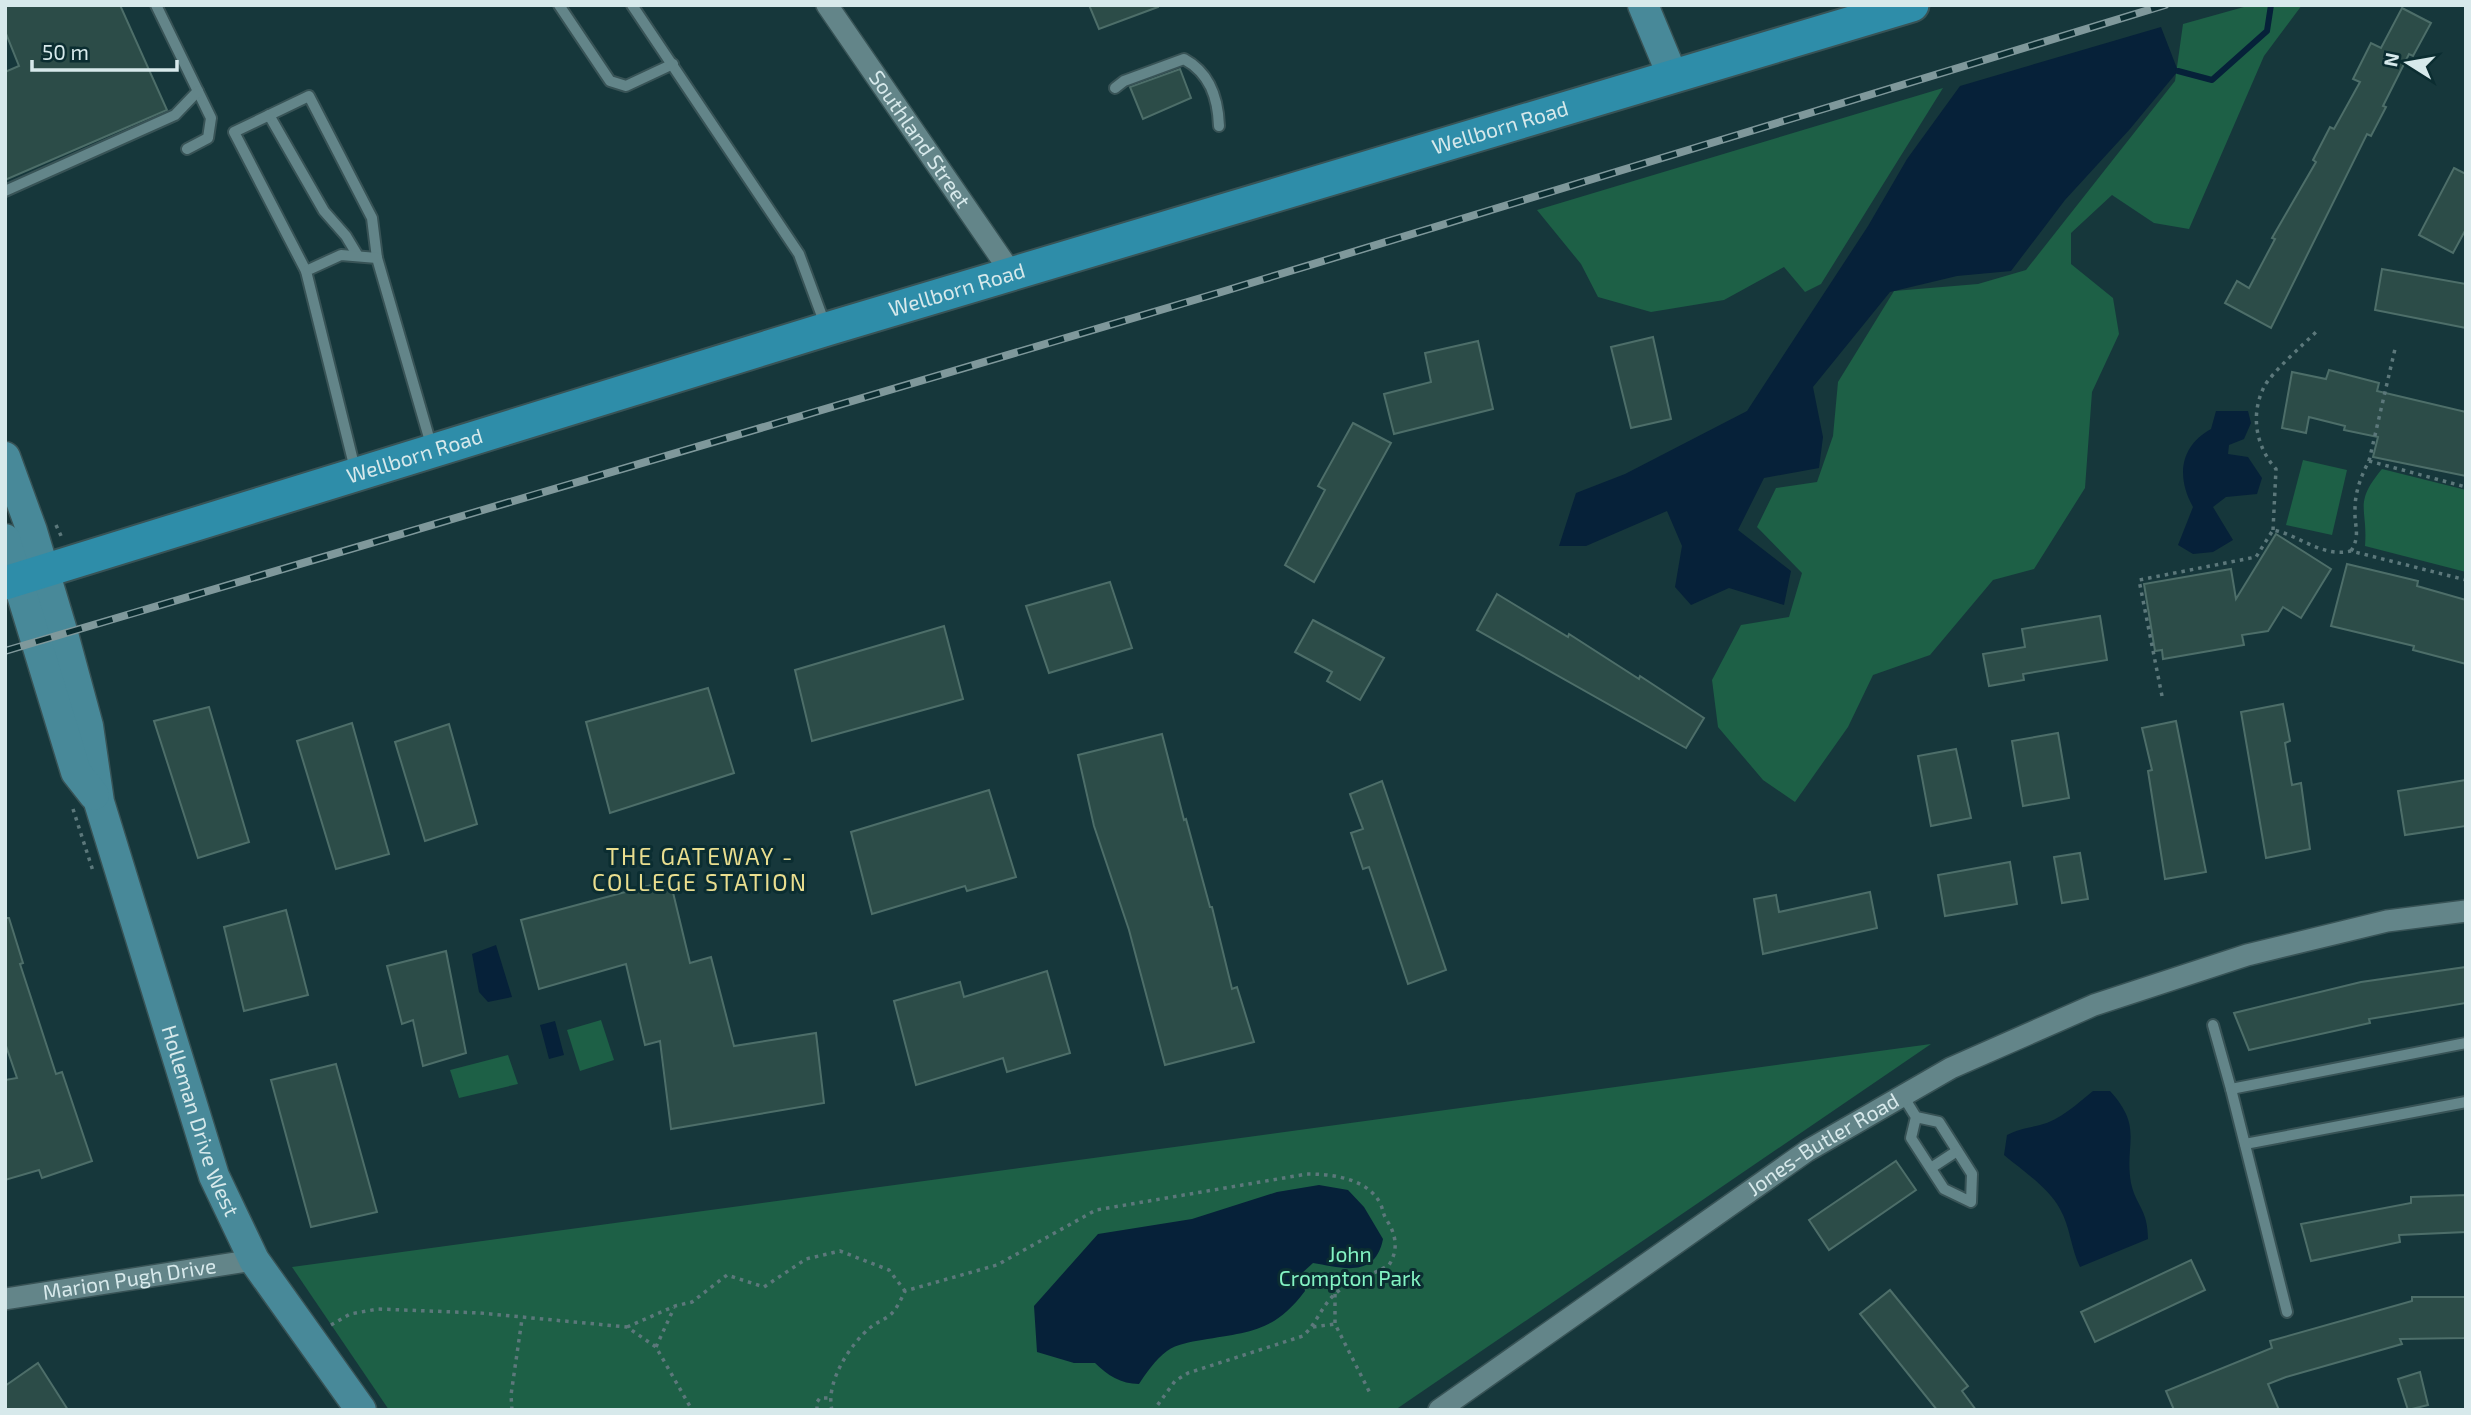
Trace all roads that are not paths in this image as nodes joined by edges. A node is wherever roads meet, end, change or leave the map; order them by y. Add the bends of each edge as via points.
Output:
1 (156, 5) edge
2 (559, 5) edge
3 (632, 5) edge
4 (827, 5) edge
5 (1643, 5) edge
6 (1912, 5) edge
7 (673, 64) junction
8 (1673, 77) junction
9 (1115, 88) dead end
10 (198, 91) junction
11 (269, 115) junction
12 (1219, 126) dead end
13 (212, 128) junction
14 (234, 132) junction
15 (187, 149) dead end
16 (5, 191) edge
17 (358, 256) junction
18 (377, 258) junction
19 (306, 271) junction
20 (1012, 274) junction
21 (827, 329) junction
22 (433, 451) junction
23 (5, 457) edge
24 (356, 474) junction
25 (5, 539) edge
26 (22, 578) edge
27 (2466, 911) edge
28 (2213, 1024) dead end
29 (2466, 1043) edge
30 (2231, 1089) junction
31 (1903, 1096) junction
32 (2466, 1102) edge
33 (1916, 1117) junction
34 (2245, 1144) junction
35 (1957, 1151) junction
36 (1931, 1168) junction
37 (254, 1260) junction
38 (5, 1299) edge
39 (2287, 1312) dead end
40 (361, 1410) edge
41 (1440, 1410) edge

1 - 10 lane
2 - 7 lane via 610,81 626,86
3 - 7 lane
4 - 20 street, Southland Street
5 - 8 street
6 - 8 main road, Wellborn Road
7 - 21 lane via 799,254
8 - 20 main road, Wellborn Road
9 - 12 lane via 1184,59 1200,67 1218,105
10 - 13 lane
10 - 16 lane via 175,115
11 - 14 lane
11 - 17 lane via 324,211
11 - 18 lane via 309,96 372,218
13 - 14 lane
13 - 15 lane via 208,138
14 - 19 lane
17 - 18 lane
17 - 19 lane via 341,255
18 - 22 lane
19 - 24 lane
20 - 21 main road, Wellborn Road
21 - 22 main road, Wellborn Road
22 - 24 main road, Wellborn Road
23 - 26 street
24 - 26 main road, Wellborn Road
25 - 26 street
26 - 37 street, Holleman Drive West via 88,726 99,802 214,1176
27 - 31 street, Jones-Butler Road via 2387,921 2247,955 2094,1004 1951,1068
28 - 30 lane
29 - 30 lane
30 - 34 lane
31 - 33 lane
31 - 41 street, Jones-Butler Road via 1807,1151
32 - 34 lane
33 - 35 lane via 1939,1122
33 - 36 lane via 1911,1138
34 - 39 lane
35 - 36 lane
35 - 36 lane via 1972,1174 1971,1202 1944,1189
37 - 38 street, Marion Pugh Drive
37 - 40 street, Holleman Drive West

